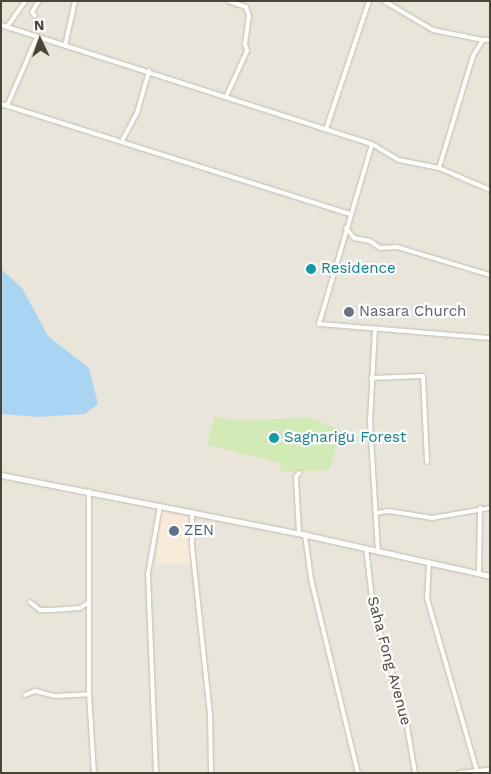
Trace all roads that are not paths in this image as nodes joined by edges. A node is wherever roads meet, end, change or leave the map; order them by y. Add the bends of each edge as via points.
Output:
1 (25, 1) edge
2 (39, 1) edge
3 (75, 1) edge
4 (229, 1) edge
5 (369, 1) edge
6 (384, 1) edge
7 (35, 16) dead end
8 (1, 25) edge
9 (7, 27) junction
10 (36, 39) junction
11 (483, 40) junction
12 (490, 40) edge
13 (65, 46) junction
14 (149, 71) junction
15 (226, 96) junction
16 (1, 104) edge
17 (7, 106) junction
18 (326, 128) junction
19 (122, 141) junction
20 (372, 144) junction
21 (439, 168) junction
22 (489, 190) edge
23 (349, 214) junction
24 (346, 228) junction
25 (490, 275) edge
26 (375, 329) junction
27 (490, 338) edge
28 (371, 378) junction
29 (427, 462) dead end
30 (299, 473) dead end
31 (1, 475) edge
32 (89, 491) junction
33 (160, 506) junction
34 (480, 508) junction
35 (490, 508) edge
36 (192, 512) junction
37 (376, 513) junction
38 (302, 535) junction
39 (366, 548) junction
40 (378, 550) junction
41 (429, 563) junction
42 (479, 574) junction
43 (490, 576) edge
44 (30, 602) dead end
45 (89, 602) junction
46 (90, 694) junction
47 (25, 695) dead end
48 (490, 770) edge
49 (477, 771) junction
50 (94, 773) edge
51 (156, 773) edge
52 (211, 773) edge
53 (358, 773) edge
54 (415, 773) edge
55 (459, 773) edge

1 - 9 street
2 - 7 street via 32,12
3 - 13 street
4 - 15 street via 246,7 249,16 247,51
5 - 18 street
6 - 11 street via 433,30
8 - 9 street
9 - 10 street
10 - 13 street
10 - 17 street
11 - 12 street
11 - 21 street via 473,56
13 - 14 street
14 - 15 street
14 - 19 street via 137,113
15 - 18 street
16 - 17 street
17 - 19 street
18 - 20 street
19 - 23 street
20 - 21 street via 399,160
20 - 23 street
21 - 22 street
23 - 24 street
24 - 25 street via 354,238 380,248 397,247
24 - 26 street via 319,324
26 - 27 street
26 - 28 street
28 - 29 street via 423,376
28 - 37 street via 370,421
30 - 38 street via 296,476
31 - 32 street
32 - 33 street
32 - 45 street
33 - 36 street
33 - 51 street via 148,574
34 - 35 street
34 - 37 street via 432,518 388,511
34 - 42 street
36 - 38 street
36 - 52 street via 192,546 210,714
37 - 40 street
38 - 39 street
38 - 53 street
39 - 40 street
39 - 54 street, Saha Fong Avenue via 373,607 407,726
40 - 41 street
41 - 42 street
41 - 49 street via 427,598
42 - 43 street
44 - 45 street via 40,610 80,608
45 - 46 street
46 - 47 street via 55,696 35,692
46 - 50 street
48 - 49 street
49 - 55 street

